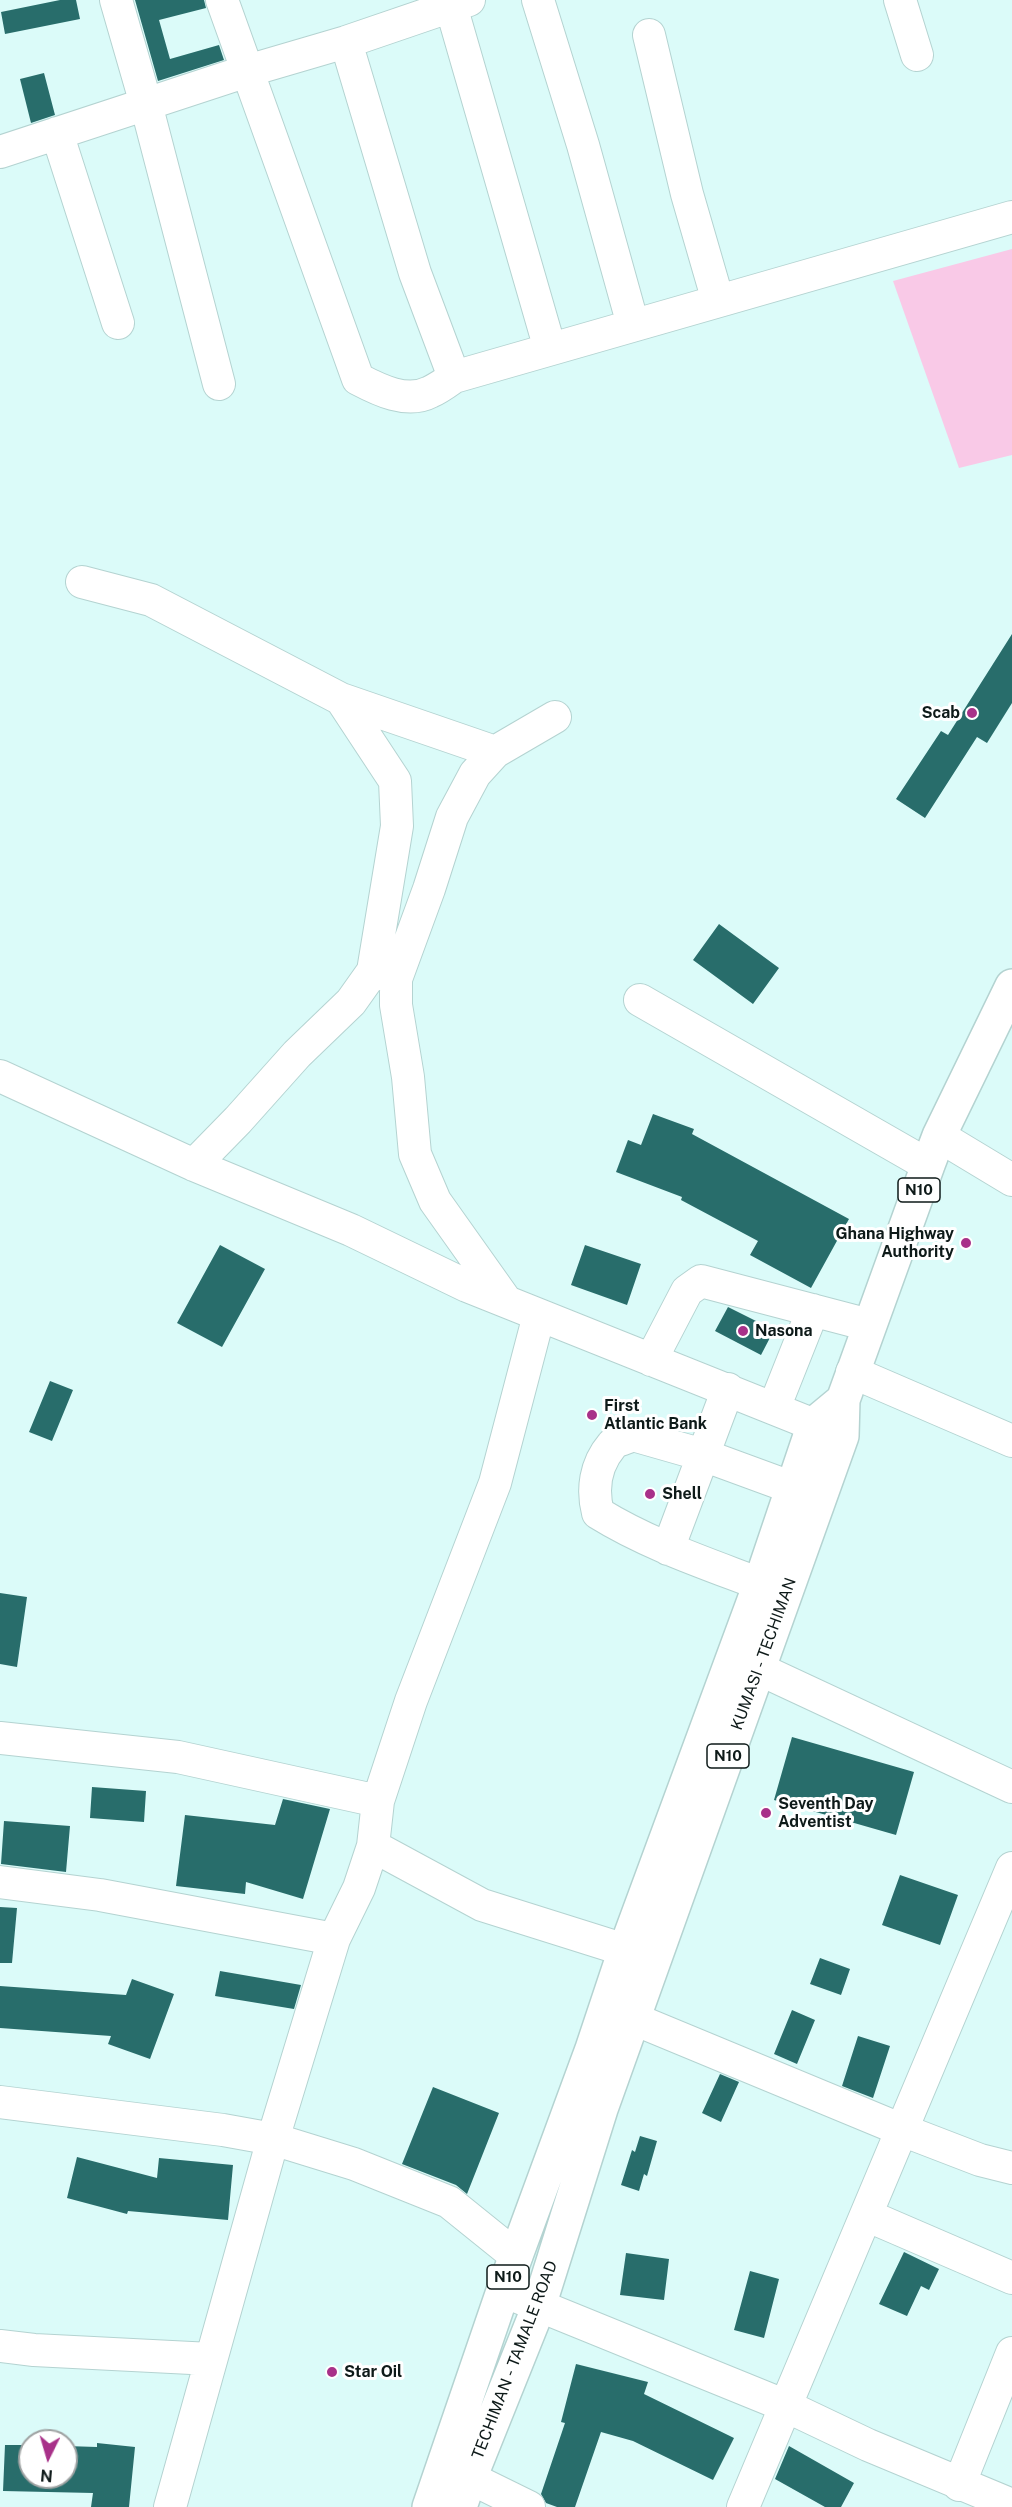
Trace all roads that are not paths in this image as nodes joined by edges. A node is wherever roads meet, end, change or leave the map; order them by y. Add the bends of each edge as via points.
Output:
1 (116, 0) edge
2 (222, 0) edge
3 (538, 0) edge
4 (900, 0) edge
5 (460, 3) edge
6 (649, 35) dead end
7 (346, 42) junction
8 (916, 56) dead end
9 (247, 71) junction
10 (146, 104) junction
11 (57, 133) junction
12 (0, 152) edge
13 (1012, 217) edge
14 (718, 301) junction
15 (118, 323) dead end
16 (633, 325) junction
17 (550, 349) junction
18 (454, 377) junction
19 (219, 384) dead end
20 (82, 582) dead end
21 (341, 699) junction
22 (555, 717) dead end
23 (495, 752) junction
24 (384, 975) junction
25 (1012, 986) edge
26 (640, 1000) dead end
27 (0, 1076) edge
28 (934, 1150) junction
29 (194, 1165) junction
30 (1012, 1180) edge
31 (506, 1301) junction
32 (813, 1310) junction
33 (538, 1315) junction
34 (869, 1325) junction
35 (651, 1360) junction
36 (847, 1386) junction
37 (728, 1389) junction
38 (774, 1408) junction
39 (828, 1430) junction
40 (1012, 1441) edge
41 (703, 1455) junction
42 (793, 1488) junction
43 (668, 1549) junction
44 (760, 1584) junction
45 (759, 1669) junction
46 (0, 1738) edge
47 (1012, 1787) edge
48 (378, 1801) junction
49 (373, 1846) junction
50 (1010, 1880) edge
51 (0, 1882) edge
52 (334, 1940) junction
53 (625, 1950) junction
54 (633, 2019) junction
55 (592, 2049) joint
56 (0, 2102) edge
57 (601, 2109) joint
58 (902, 2130) junction
59 (273, 2139) junction
60 (1012, 2168) edge
61 (866, 2215) junction
62 (516, 2256) junction
63 (1012, 2278) edge
64 (503, 2291) junction
65 (539, 2306) junction
66 (0, 2346) edge
67 (1012, 2353) edge
68 (211, 2359) junction
69 (786, 2406) junction
70 (964, 2494) edge
71 (447, 2500) edge
72 (1012, 2505) edge
73 (170, 2507) edge
74 (529, 2507) edge
75 (743, 2507) edge

1 - 10 street
2 - 9 street
3 - 16 street
4 - 8 street
5 - 7 street
5 - 17 street
6 - 14 street via 687,194
7 - 9 street
7 - 18 street via 415,273
9 - 10 street
9 - 18 street via 358,379 375,388 411,397 429,393
10 - 11 street
10 - 19 street
11 - 12 street
11 - 15 street
13 - 14 street
14 - 16 street
16 - 17 street
17 - 18 street
20 - 21 street via 151,600
21 - 23 street
21 - 24 street via 395,781 397,826
22 - 23 street
23 - 24 street via 475,774 452,817 429,889
24 - 29 street via 297,1054
24 - 31 street via 396,1005 415,1154 435,1201
25 - 28 highway, N10
26 - 28 street
27 - 29 street
28 - 30 street
28 - 34 highway, N10
29 - 31 street via 351,1230
31 - 33 street
32 - 34 street
32 - 35 street via 702,1281 687,1291
32 - 38 street
33 - 35 street
33 - 48 street via 495,1483 411,1701
34 - 36 highway, N10
35 - 37 street
36 - 39 highway
36 - 40 street
37 - 38 street
37 - 41 street
38 - 39 street
39 - 42 highway, KUMASI - TECHIMAN / N10
39 - 45 highway, KUMASI - TECHIMAN / N10
41 - 42 street
41 - 43 street
41 - 43 street via 633,1435 612,1444 596,1475 593,1495 598,1513
42 - 44 highway, KUMASI - TECHIMAN / N10
43 - 44 street
44 - 53 highway, KUMASI - TECHIMAN / N10
45 - 47 street
45 - 54 highway, KUMASI - TECHIMAN / N10
46 - 48 street via 178,1757
48 - 49 street
49 - 52 street via 359,1888
49 - 53 street via 482,1905
50 - 58 street
51 - 52 street via 100,1895
52 - 59 street
53 - 55 highway, KUMASI - TECHIMAN / N10
54 - 57 highway, KUMASI - TECHIMAN / N10
54 - 58 street
55 - 62 highway, TECHIMAN - TAMALE ROAD / N10
56 - 59 street
57 - 65 highway, TECHIMAN - TAMALE ROAD / N10
58 - 60 street
58 - 61 street
59 - 62 street via 354,2164 449,2202
59 - 68 street
61 - 63 street
61 - 69 street
62 - 64 highway, TECHIMAN - TAMALE ROAD / N10
64 - 65 street
64 - 71 highway, TECHIMAN - TAMALE ROAD / N10
65 - 69 street
65 - 71 highway, TECHIMAN - TAMALE ROAD / N10
66 - 68 street
67 - 70 street
68 - 73 street
69 - 70 street
69 - 75 street
70 - 72 street
71 - 74 street

